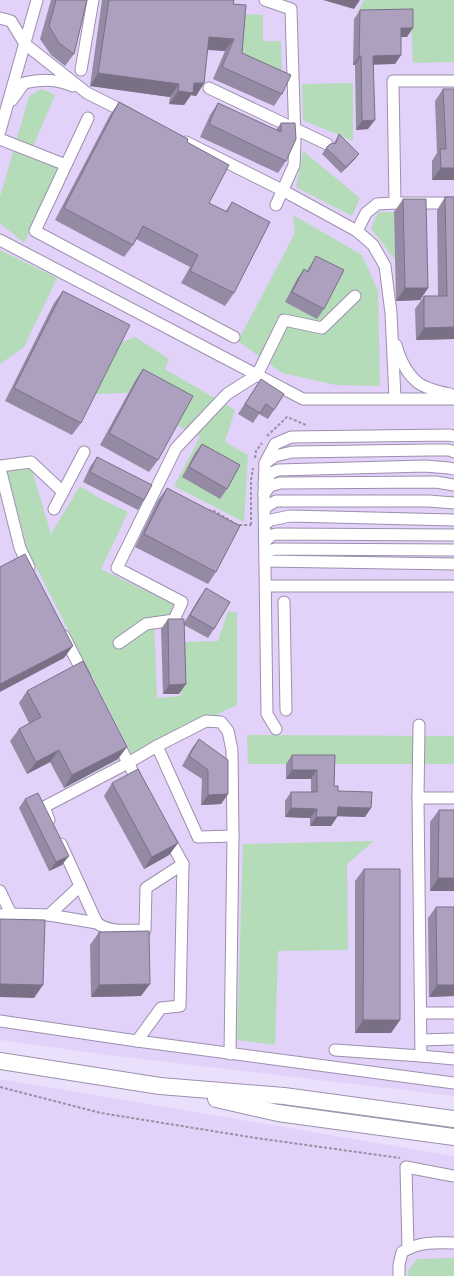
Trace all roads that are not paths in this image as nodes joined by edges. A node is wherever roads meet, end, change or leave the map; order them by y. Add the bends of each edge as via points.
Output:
1 (37, 0) edge
2 (93, 0) edge
3 (265, 0) edge
4 (0, 18) edge
5 (25, 44) junction
6 (81, 70) dead end
7 (454, 80) edge
8 (209, 88) dead end
9 (83, 90) junction
10 (6, 109) junction
11 (136, 117) edge
12 (88, 118) dead end
13 (295, 129) junction
14 (0, 131) edge
15 (178, 138) edge
16 (0, 139) edge
17 (327, 144) dead end
18 (66, 165) junction
19 (282, 190) junction
20 (395, 203) junction
21 (454, 203) edge
22 (276, 205) dead end
23 (357, 231) junction
24 (0, 240) edge
25 (354, 296) dead end
26 (391, 328) junction
27 (234, 337) dead end
28 (257, 374) junction
29 (454, 395) edge
30 (394, 398) junction
31 (454, 398) edge
32 (454, 436) edge
33 (84, 452) dead end
34 (454, 452) edge
35 (265, 463) junction
36 (0, 467) edge
37 (454, 469) edge
38 (454, 485) edge
39 (264, 489) junction
40 (63, 492) junction
41 (454, 503) edge
42 (54, 509) dead end
43 (264, 509) junction
44 (454, 520) edge
45 (265, 524) junction
46 (454, 535) edge
47 (454, 550) edge
48 (265, 551) junction
49 (454, 564) edge
50 (34, 576) edge
51 (266, 586) junction
52 (454, 586) edge
53 (284, 602) dead end
54 (58, 625) edge
55 (119, 643) dead end
56 (90, 687) edge
57 (286, 710) dead end
58 (419, 725) dead end
59 (111, 729) edge
60 (276, 729) dead end
61 (157, 746) junction
62 (128, 763) junction
63 (145, 794) edge
64 (418, 798) junction
65 (454, 798) edge
66 (160, 822) edge
67 (233, 836) junction
68 (183, 864) junction
69 (80, 886) junction
70 (0, 891) edge
71 (6, 915) edge
72 (49, 915) junction
73 (97, 923) junction
74 (421, 1013) junction
75 (454, 1013) edge
76 (0, 1022) edge
77 (454, 1039) edge
78 (421, 1040) junction
79 (137, 1041) junction
80 (335, 1050) dead end
81 (230, 1054) junction
82 (421, 1056) junction
83 (454, 1059) edge
84 (0, 1061) edge
85 (454, 1083) edge
86 (160, 1086) junction
87 (454, 1119) edge
88 (454, 1137) edge
89 (454, 1176) edge
90 (454, 1243) edge
91 (408, 1249) junction
92 (398, 1276) edge

1 - 5 lane
2 - 6 lane
3 - 13 lane via 291,9
4 - 5 lane via 11,21
5 - 9 lane
5 - 10 lane
7 - 20 lane via 393,81
8 - 13 lane
9 - 10 lane via 63,82 37,80 24,83
9 - 11 lane
10 - 14 lane
12 - 18 lane
13 - 17 lane
13 - 19 lane via 294,164
15 - 19 lane
16 - 18 lane
18 - 27 lane via 35,231
19 - 22 lane
19 - 23 lane
20 - 21 lane
20 - 23 lane via 377,204 366,214
23 - 26 lane via 374,245 385,266
24 - 28 lane
25 - 28 lane via 322,328 284,320
26 - 29 lane via 398,352 415,381 437,392
26 - 30 lane
28 - 30 lane via 303,399
28 - 55 lane via 228,394 176,448 117,568 182,602 174,620 146,624
30 - 31 lane
32 - 35 lane via 291,437 275,444
33 - 40 lane
34 - 35 lane via 292,452 275,456
35 - 39 lane
36 - 40 lane via 31,462
36 - 50 lane via 20,548
37 - 39 lane via 425,466 278,470 271,473
38 - 39 lane via 436,482 280,483
39 - 43 lane
40 - 42 lane
41 - 43 lane via 276,502
43 - 45 lane
44 - 45 lane via 290,516
45 - 48 lane
46 - 48 lane via 276,534 272,535
47 - 48 lane
48 - 49 lane
48 - 51 lane
51 - 52 lane
51 - 60 lane via 267,714
53 - 57 lane
54 - 56 lane
58 - 64 lane
59 - 62 lane
61 - 62 lane
61 - 67 lane via 198,836
61 - 67 lane via 206,721 221,722 228,731 232,750
62 - 63 lane
62 - 69 lane via 44,807
64 - 65 lane
64 - 74 lane
66 - 68 lane
67 - 81 lane
68 - 73 lane via 146,888 145,930 117,930 104,928
68 - 79 lane via 180,1006 161,1008
69 - 72 lane
69 - 73 lane
70 - 71 lane
71 - 72 lane
72 - 73 lane
74 - 75 lane
74 - 78 lane
76 - 79 lane
77 - 78 lane
78 - 82 lane
79 - 81 lane
80 - 82 lane
81 - 85 lane
82 - 83 lane
84 - 86 highway
86 - 87 highway via 284,1096
86 - 88 highway via 278,1113
89 - 91 lane via 406,1167
90 - 91 lane via 430,1242
91 - 92 lane via 402,1252

